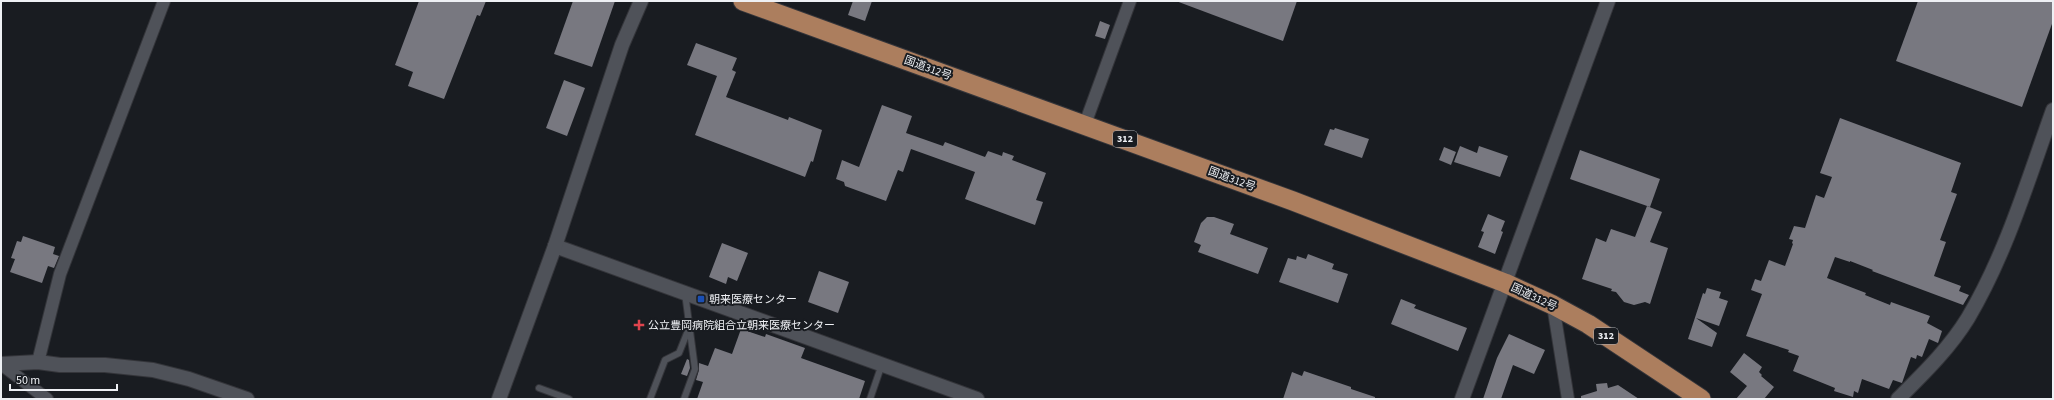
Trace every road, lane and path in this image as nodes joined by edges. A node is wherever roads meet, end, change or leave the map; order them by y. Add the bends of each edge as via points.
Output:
1 (164, 1) edge
2 (641, 1) edge
3 (743, 1) edge
4 (1130, 1) edge
5 (1608, 1) edge
6 (2053, 110) edge
7 (1085, 124) junction
8 (555, 246) junction
9 (1505, 283) junction
10 (685, 293) junction
11 (1553, 305) junction
12 (689, 326) junction
13 (38, 362) junction
14 (1, 364) edge
15 (882, 364) junction
16 (539, 388) dead end
17 (35, 395) edge
18 (47, 399) edge
19 (247, 399) edge
20 (499, 399) edge
21 (569, 399) edge
22 (650, 399) edge
23 (684, 399) edge
24 (870, 399) edge
25 (977, 399) edge
26 (1462, 399) edge
27 (1568, 399) edge
28 (1701, 399) edge
29 (1898, 399) edge

1 - 13 street via 60,274
2 - 8 street via 622,45
3 - 7 highway, 国道312号 / 312
4 - 7 street
5 - 9 street
6 - 29 street via 1997,260 1967,318 1938,358
7 - 9 highway, 国道312号 / 312
8 - 10 street
8 - 20 street
9 - 11 highway, 国道312号 / 312
9 - 26 street
10 - 12 lane
10 - 15 street
11 - 27 street
11 - 28 highway, 国道312号 / 312 via 1588,324
12 - 22 lane via 679,353 665,360
12 - 23 lane via 695,368
13 - 14 street
13 - 19 street via 60,365 105,364 153,370 189,379
14 - 17 street
15 - 24 lane
15 - 25 street
16 - 21 lane
17 - 18 street

